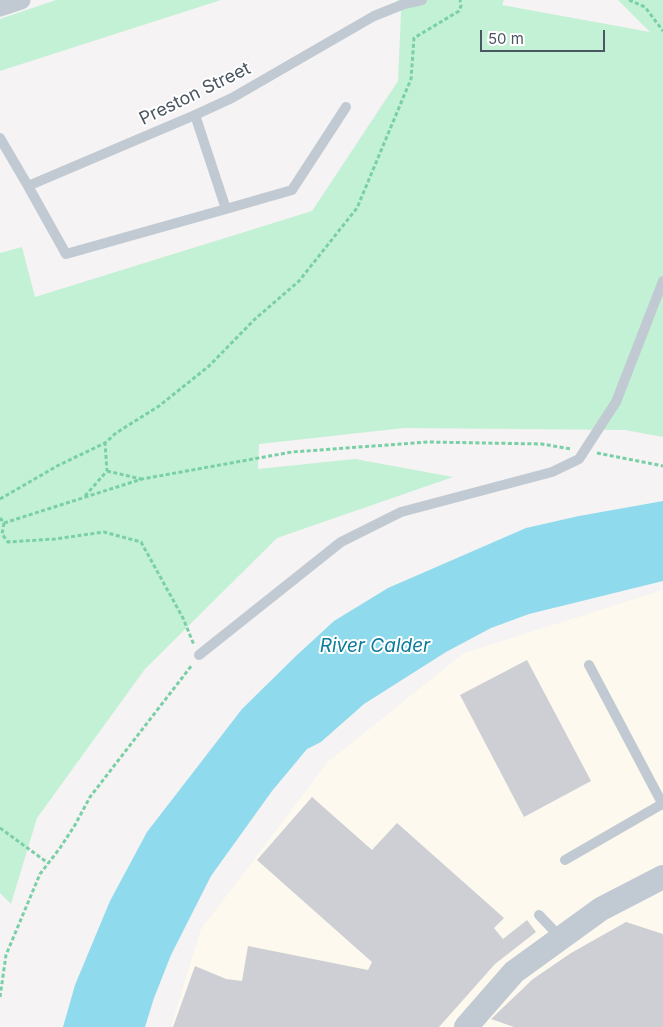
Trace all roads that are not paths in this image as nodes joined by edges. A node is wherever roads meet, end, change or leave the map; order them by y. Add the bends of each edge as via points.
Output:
1 (20, 0) edge
2 (422, 0) edge
3 (0, 7) edge
4 (346, 107) dead end
5 (195, 116) junction
6 (0, 138) edge
7 (28, 186) junction
8 (226, 209) junction
9 (663, 281) edge
10 (199, 655) road end
11 (589, 665) dead end
12 (663, 804) edge
13 (565, 860) dead end
14 (663, 877) edge
15 (538, 914) dead end
16 (561, 938) junction
17 (466, 1027) edge

1 - 3 street
2 - 5 lane, Preston Street via 374,16
4 - 8 lane via 292,190
5 - 7 lane, Preston Street
5 - 8 lane
6 - 7 lane
7 - 8 lane via 66,254
9 - 10 lane via 616,402 579,459 552,472 401,512 341,542
11 - 12 lane
12 - 13 lane
14 - 16 street via 601,908
15 - 16 lane
16 - 17 street via 514,972

